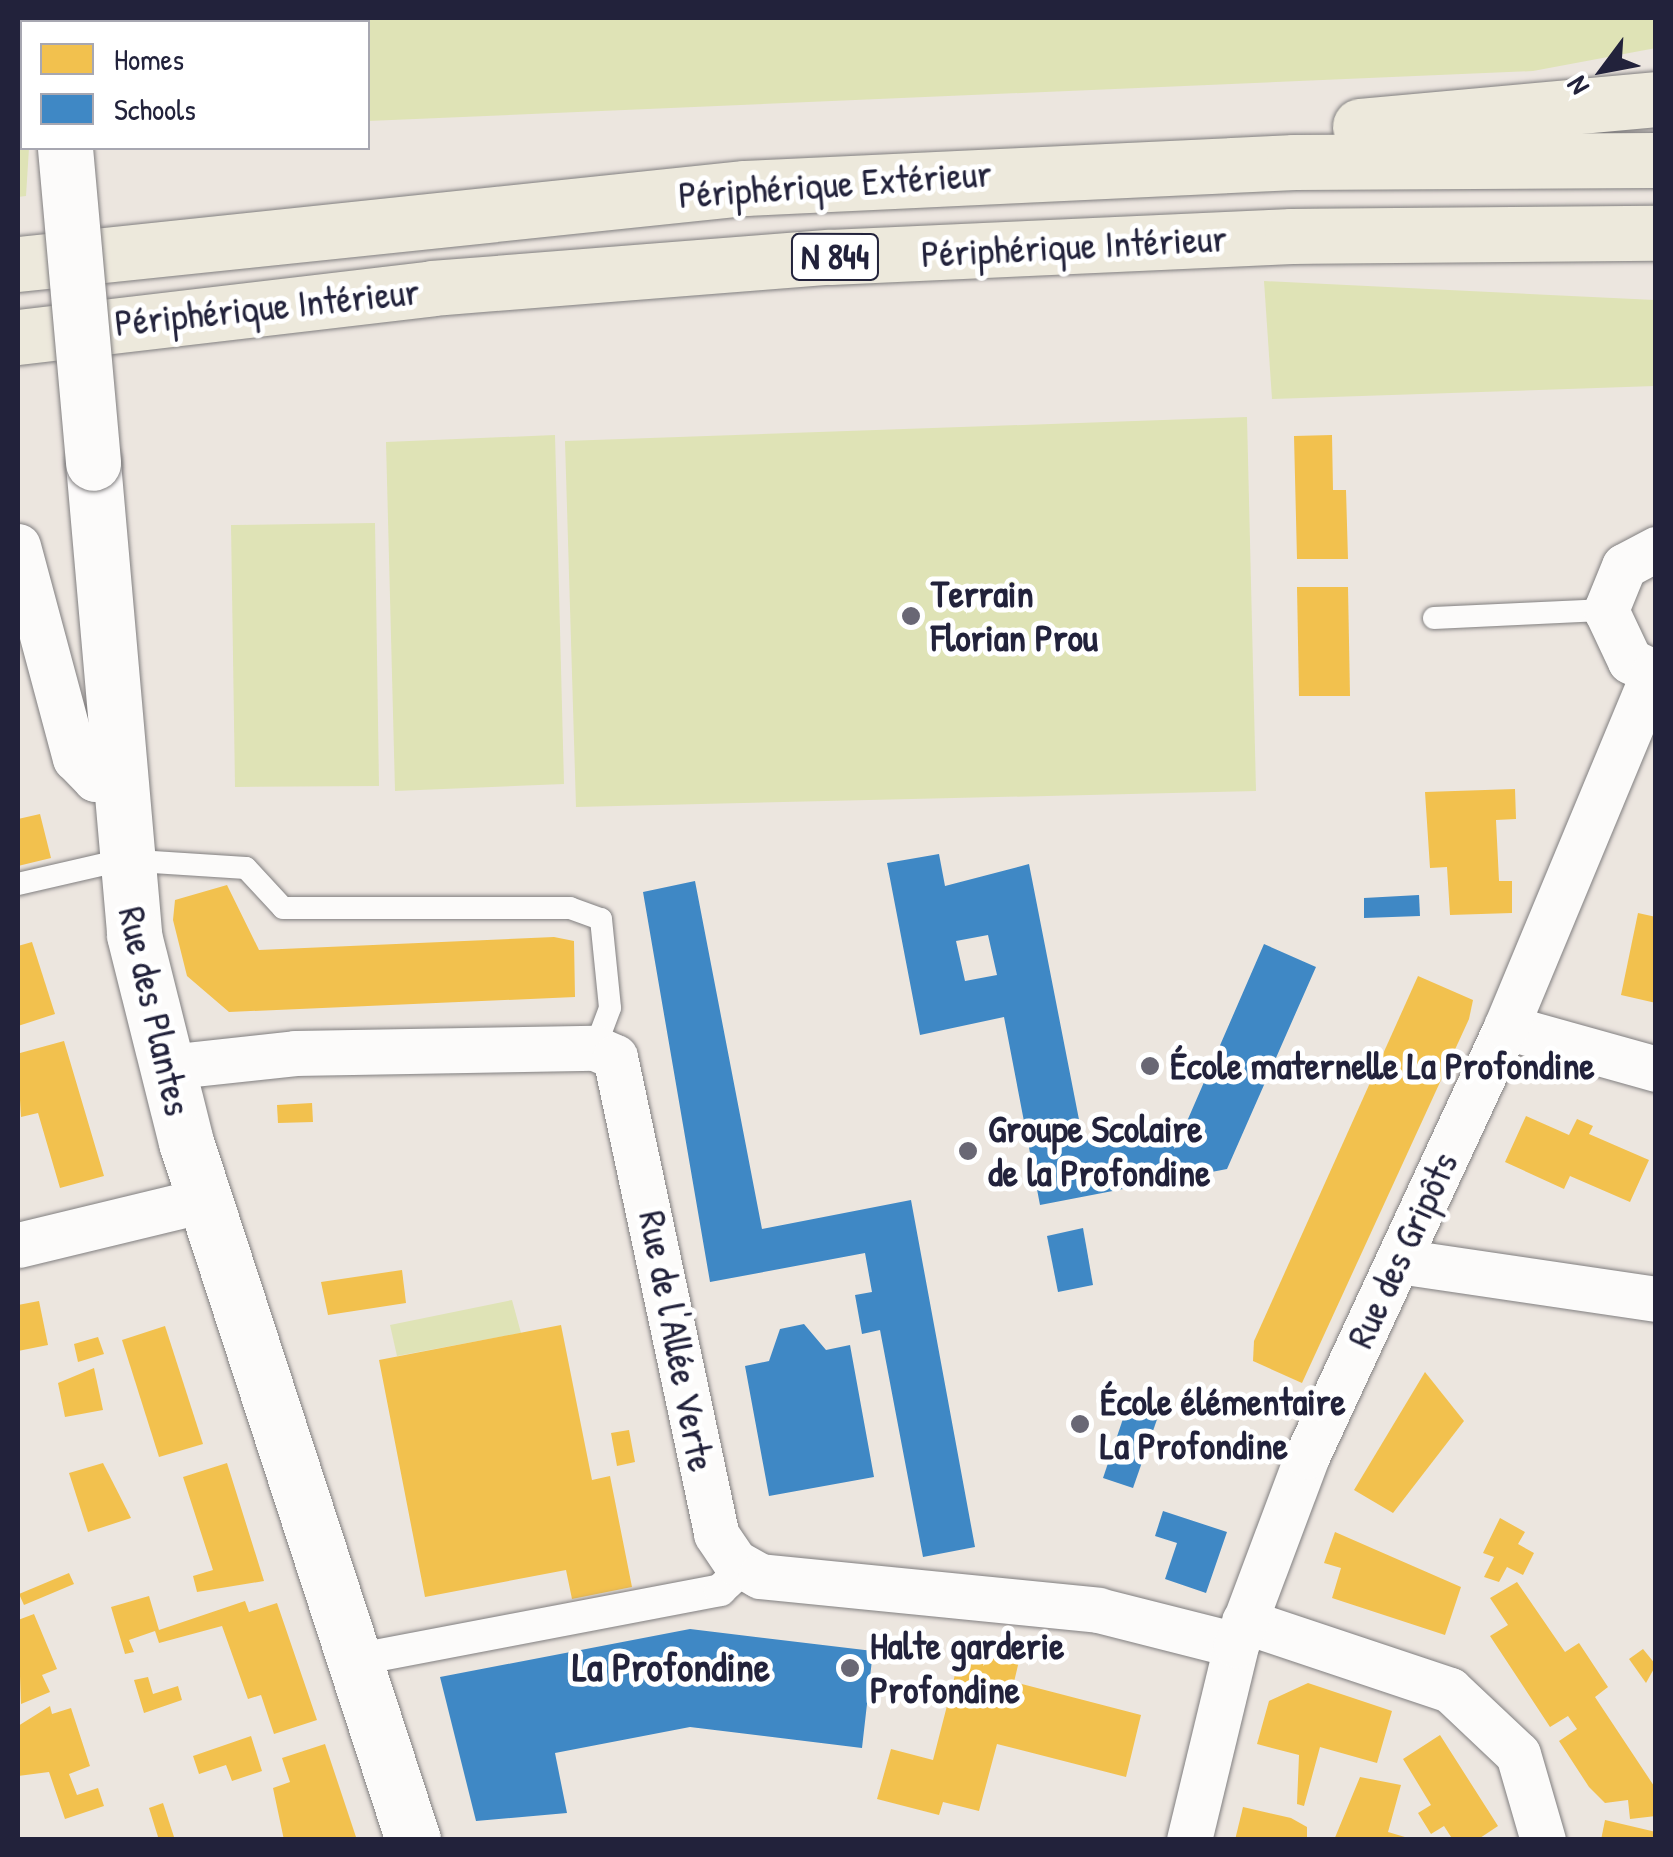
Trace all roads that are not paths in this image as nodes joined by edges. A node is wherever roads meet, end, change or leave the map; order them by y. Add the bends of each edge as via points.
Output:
1 (1656, 99) edge
2 (66, 150) edge
3 (1656, 160) edge
4 (1212, 165) junction
5 (1656, 233) edge
6 (18, 264) edge
7 (18, 337) edge
8 (18, 546) edge
9 (1656, 549) edge
10 (1606, 610) junction
11 (1434, 618) dead end
12 (1654, 673) edge
13 (115, 777) junction
14 (122, 860) junction
15 (18, 884) edge
16 (1506, 1027) junction
17 (595, 1048) junction
18 (167, 1067) junction
19 (1656, 1069) edge
20 (204, 1200) junction
21 (18, 1245) edge
22 (1399, 1261) junction
23 (1656, 1298) edge
24 (744, 1567) junction
25 (1240, 1633) junction
26 (354, 1660) junction
27 (414, 1840) edge
28 (1189, 1840) edge
29 (1543, 1840) edge

1 - 4 highway via 1522,117 1264,131
2 - 13 street, Rue des Plantes, bridge
3 - 4 highway, Périphérique Extérieur / N 844
4 - 6 highway, Périphérique Extérieur / N 844 via 599,199
5 - 7 highway, Périphérique Intérieur / N 844 via 1292,236 830,257 452,286
8 - 13 street via 75,758 95,780
9 - 10 street via 1624,566
10 - 11 lane
10 - 12 street via 1620,648
12 - 16 street, Rue des Gripôts
13 - 14 street, Rue des Plantes
14 - 15 lane
14 - 17 lane via 246,868 283,908 570,908 601,919 610,1008
14 - 18 street, Rue des Plantes
16 - 19 street
16 - 22 street, Rue des Gripôts
17 - 18 street via 327,1052
17 - 24 street, Rue de l'Allée Verte via 614,1057 624,1079 716,1534
18 - 20 street, Rue des Plantes
20 - 21 street
20 - 26 street, Rue des Plantes
22 - 23 street
22 - 25 street, Rue des Gripôts via 1306,1456
24 - 25 street via 925,1597 1098,1610
24 - 26 street via 720,1590
25 - 28 street, Rue des Gripôts
25 - 29 street via 1450,1690 1518,1754
26 - 27 street, Rue des Plantes

